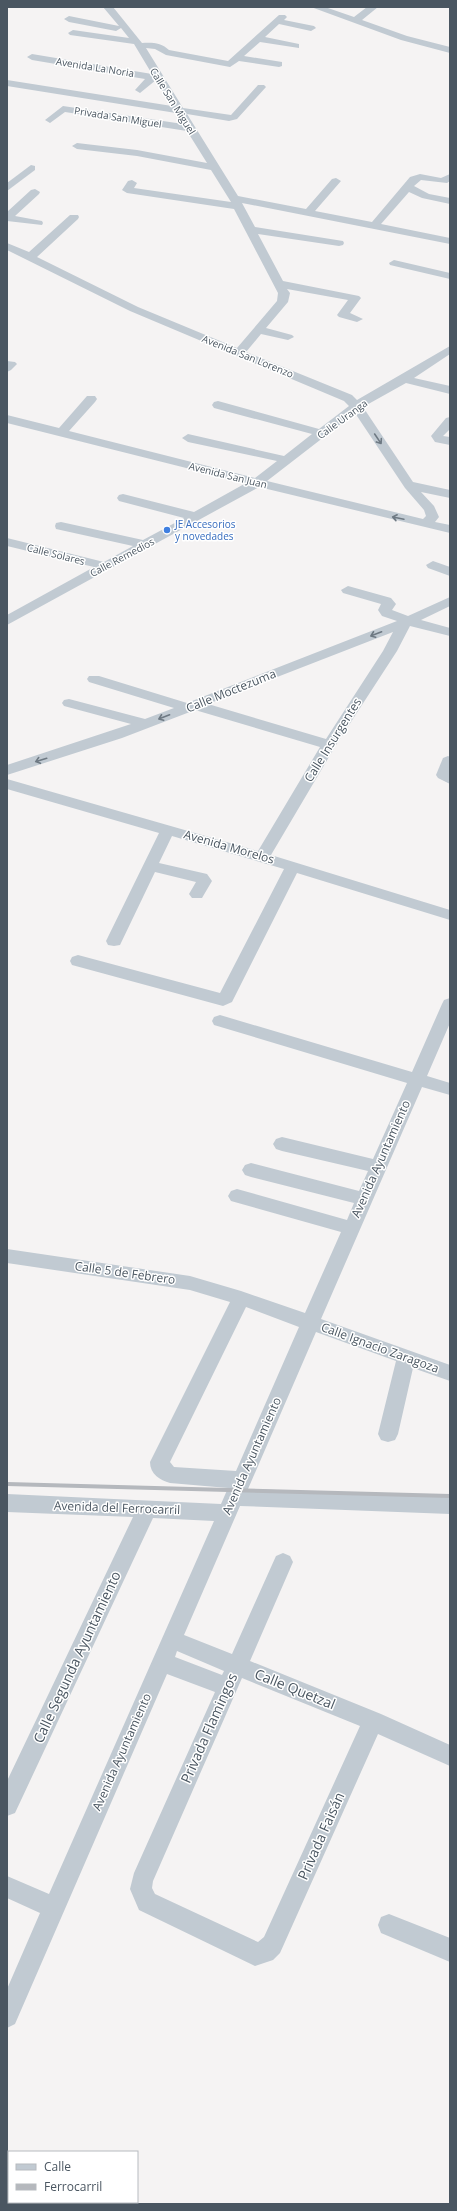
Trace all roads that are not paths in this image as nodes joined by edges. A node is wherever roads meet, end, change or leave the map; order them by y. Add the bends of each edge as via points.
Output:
1 (108, 7) edge
2 (316, 7) edge
3 (373, 7) edge
4 (69, 19) dead end
5 (354, 21) junction
6 (311, 28) dead end
7 (129, 30) junction
8 (73, 33) dead end
9 (258, 40) junction
10 (138, 44) junction
11 (296, 46) dead end
12 (450, 50) edge
13 (32, 57) dead end
14 (238, 58) junction
15 (66, 62) junction
16 (279, 64) dead end
17 (109, 70) junction
18 (55, 71) dead end
19 (155, 77) junction
20 (98, 79) dead end
21 (7, 83) edge
22 (261, 87) dead end
23 (140, 90) dead end
24 (130, 92) dead end
25 (172, 99) junction
26 (178, 109) junction
27 (50, 120) dead end
28 (190, 128) junction
29 (76, 146) dead end
30 (214, 167) junction
31 (31, 168) dead end
32 (448, 179) edge
33 (336, 181) dead end
34 (132, 183) dead end
35 (408, 187) junction
36 (7, 188) edge
37 (35, 192) dead end
38 (450, 201) edge
39 (236, 202) junction
40 (308, 213) junction
41 (7, 217) edge
42 (74, 217) dead end
43 (38, 223) dead end
44 (375, 225) junction
45 (251, 230) junction
46 (450, 241) edge
47 (339, 243) dead end
48 (7, 246) edge
49 (30, 256) junction
50 (394, 263) dead end
51 (450, 276) edge
52 (280, 284) junction
53 (358, 318) dead end
54 (260, 330) junction
55 (288, 337) dead end
56 (450, 349) edge
57 (238, 353) junction
58 (432, 361) junction
59 (450, 364) edge
60 (404, 379) junction
61 (450, 390) edge
62 (91, 399) dead end
63 (218, 406) dead end
64 (356, 406) junction
65 (7, 419) edge
66 (450, 421) edge
67 (61, 433) junction
68 (321, 434) junction
69 (188, 438) dead end
70 (450, 441) edge
71 (287, 460) junction
72 (258, 482) junction
73 (409, 485) junction
74 (450, 495) edge
75 (123, 498) dead end
76 (196, 517) junction
77 (426, 524) junction
78 (450, 524) edge
79 (61, 526) dead end
80 (450, 529) edge
81 (7, 542) edge
82 (146, 544) junction
83 (433, 565) dead end
84 (105, 566) junction
85 (450, 572) edge
86 (348, 590) dead end
87 (450, 601) edge
88 (7, 609) edge
89 (22, 612) junction
90 (7, 620) edge
91 (407, 622) junction
92 (450, 632) edge
93 (129, 678) dead end
94 (94, 679) dead end
95 (69, 703) dead end
96 (197, 705) junction
97 (146, 724) junction
98 (329, 745) junction
99 (448, 761) dead end
100 (7, 770) edge
101 (450, 779) edge
102 (7, 784) edge
103 (168, 830) junction
104 (262, 857) junction
105 (149, 866) junction
106 (293, 866) junction
107 (197, 894) dead end
108 (450, 915) edge
109 (114, 941) dead end
110 (78, 961) dead end
111 (450, 1004) edge
112 (220, 1020) dead end
113 (416, 1079) junction
114 (450, 1090) edge
115 (282, 1144) dead end
116 (378, 1167) junction
117 (251, 1170) dead end
118 (236, 1196) dead end
119 (363, 1200) junction
120 (351, 1228) junction
121 (7, 1256) edge
122 (241, 1298) junction
123 (311, 1323) junction
124 (406, 1358) junction
125 (450, 1372) edge
126 (388, 1434) dead end
127 (235, 1497) junction
128 (7, 1503) edge
129 (450, 1505) edge
130 (147, 1509) junction
131 (283, 1562) dead end
132 (171, 1639) junction
133 (162, 1662) junction
134 (237, 1665) junction
135 (228, 1687) junction
136 (373, 1721) junction
137 (450, 1756) edge
138 (7, 1805) edge
139 (7, 1887) edge
140 (53, 1907) junction
141 (389, 1925) dead end
142 (450, 1950) edge
143 (267, 1951) joint
144 (7, 2016) edge

1 - 7 street, Calle San Miguel
2 - 5 street
3 - 5 street
4 - 7 street
5 - 12 street
6 - 9 street via 280,19
7 - 10 street, Calle San Miguel
8 - 10 street
9 - 11 street
9 - 14 street
10 - 14 street via 155,45 162,47 166,52 227,64
10 - 19 street, Calle San Miguel
13 - 15 street, Avenida La Noria
14 - 16 street
15 - 17 street, Avenida La Noria
15 - 18 street
17 - 19 street, Avenida La Noria
17 - 20 street
19 - 23 street
19 - 25 street, Calle San Miguel
21 - 26 street
22 - 26 street, Privada San Miguel via 234,117
24 - 25 street
25 - 26 street, Calle San Miguel
26 - 28 street, Calle San Miguel
27 - 28 street, Privada San Miguel via 63,109
28 - 30 street, Calle San Miguel
29 - 30 street via 137,153
30 - 39 street, Calle San Miguel
31 - 36 street
32 - 35 street via 416,177
33 - 40 street
34 - 39 street via 127,190
35 - 38 street via 426,196
35 - 44 street
37 - 41 street
39 - 40 street
39 - 45 street, Calle San Miguel
40 - 44 street
41 - 43 street
42 - 49 street
44 - 46 street
45 - 47 street
45 - 52 street, Calle San Miguel
48 - 49 street, Avenida San Lorenzo
49 - 57 street, Avenida San Lorenzo via 134,309
50 - 51 street
52 - 53 street via 355,298 343,315
52 - 54 street, Calle San Miguel via 284,293 282,302
54 - 55 street
54 - 57 street, Calle San Miguel
56 - 58 street, Calle Uranga
57 - 64 street, Avenida San Lorenzo via 336,392
58 - 59 street
58 - 60 street, Calle Uranga
60 - 61 street
60 - 64 street, Calle Uranga
62 - 67 street
63 - 68 street
64 - 68 street, Calle Uranga
64 -> 73 street, Avenida San Lorenzo
65 - 67 street, Avenida San Juan
66 - 70 street via 437,436 439,439
67 - 72 street, Avenida San Juan
68 - 71 street, Calle Uranga
69 - 71 street
71 - 72 street, Calle Uranga
72 - 76 street, Calle Remedios
77 -> 72 street, Avenida San Juan
73 - 74 street
73 - 77 street, Avenida San Lorenzo via 433,514
74 - 78 street via 440,509 442,517
75 - 76 street
76 - 82 street, Calle Remedios
77 - 80 street, Avenida San Juan
79 - 82 street
81 - 84 street, Calle Solares
82 - 84 street, Calle Remedios
83 - 85 street
84 - 89 street, Calle Remedios
86 - 91 street via 386,601 389,604 385,611
87 - 91 street, Calle Moctezuma
88 - 89 street
89 - 90 street, Calle Remedios
91 - 92 street
91 -> 96 street, Calle Moctezuma
91 - 98 street, Calle Insurgentes
93 - 96 street
94 - 96 street
95 - 97 street
96 -> 97 street, Calle Moctezuma
96 - 98 street
97 -> 100 street, Calle Moctezuma
98 - 104 street, Calle Insurgentes
99 - 101 street via 443,775
102 - 103 street, Avenida Morelos
103 - 104 street, Avenida Morelos
103 - 105 street
104 - 106 street, Avenida Morelos
105 - 107 street via 202,878 204,881
105 - 109 street
106 - 108 street, Avenida Morelos
106 - 110 street via 223,1000
111 - 113 street, Avenida Ayuntamiento
112 - 113 street
113 - 114 street
113 - 116 street, Avenida Ayuntamiento
115 - 116 street
116 - 119 street, Avenida Ayuntamiento
117 - 119 street
118 - 120 street
119 - 120 street, Avenida Ayuntamiento
120 - 123 street, Avenida Ayuntamiento
121 - 122 street, Calle 5 de Febrero via 190,1283
122 - 123 street, Calle 5 de Febrero
122 - 127 street via 160,1462 160,1467 170,1475
123 - 124 street, Calle Ignacio Zaragoza
123 - 127 street, Avenida Ayuntamiento
124 - 125 street, Calle Ignacio Zaragoza
124 - 126 street
127 - 129 street, Avenida del Ferrocarril
127 - 130 street, Avenida del Ferrocarril
127 - 132 street, Avenida Ayuntamiento
128 - 130 street, Avenida del Ferrocarril
130 - 138 street, Calle Segunda Ayuntamiento
131 - 134 street, Privada Flamingos
132 - 133 street, Avenida Ayuntamiento
132 - 134 street, Calle Quetzal
133 - 135 street
133 - 140 street, Avenida Ayuntamiento
134 - 135 street, Privada Flamingos
134 - 136 street, Calle Quetzal
135 - 143 street, Privada Flamingos via 142,1882 143,1895 147,1902 154,1906 255,1954
136 - 137 street, Calle Quetzal
136 - 143 street, Privada Faisán via 272,1945
139 - 140 street
140 - 144 street, Avenida Ayuntamiento
141 - 142 street

